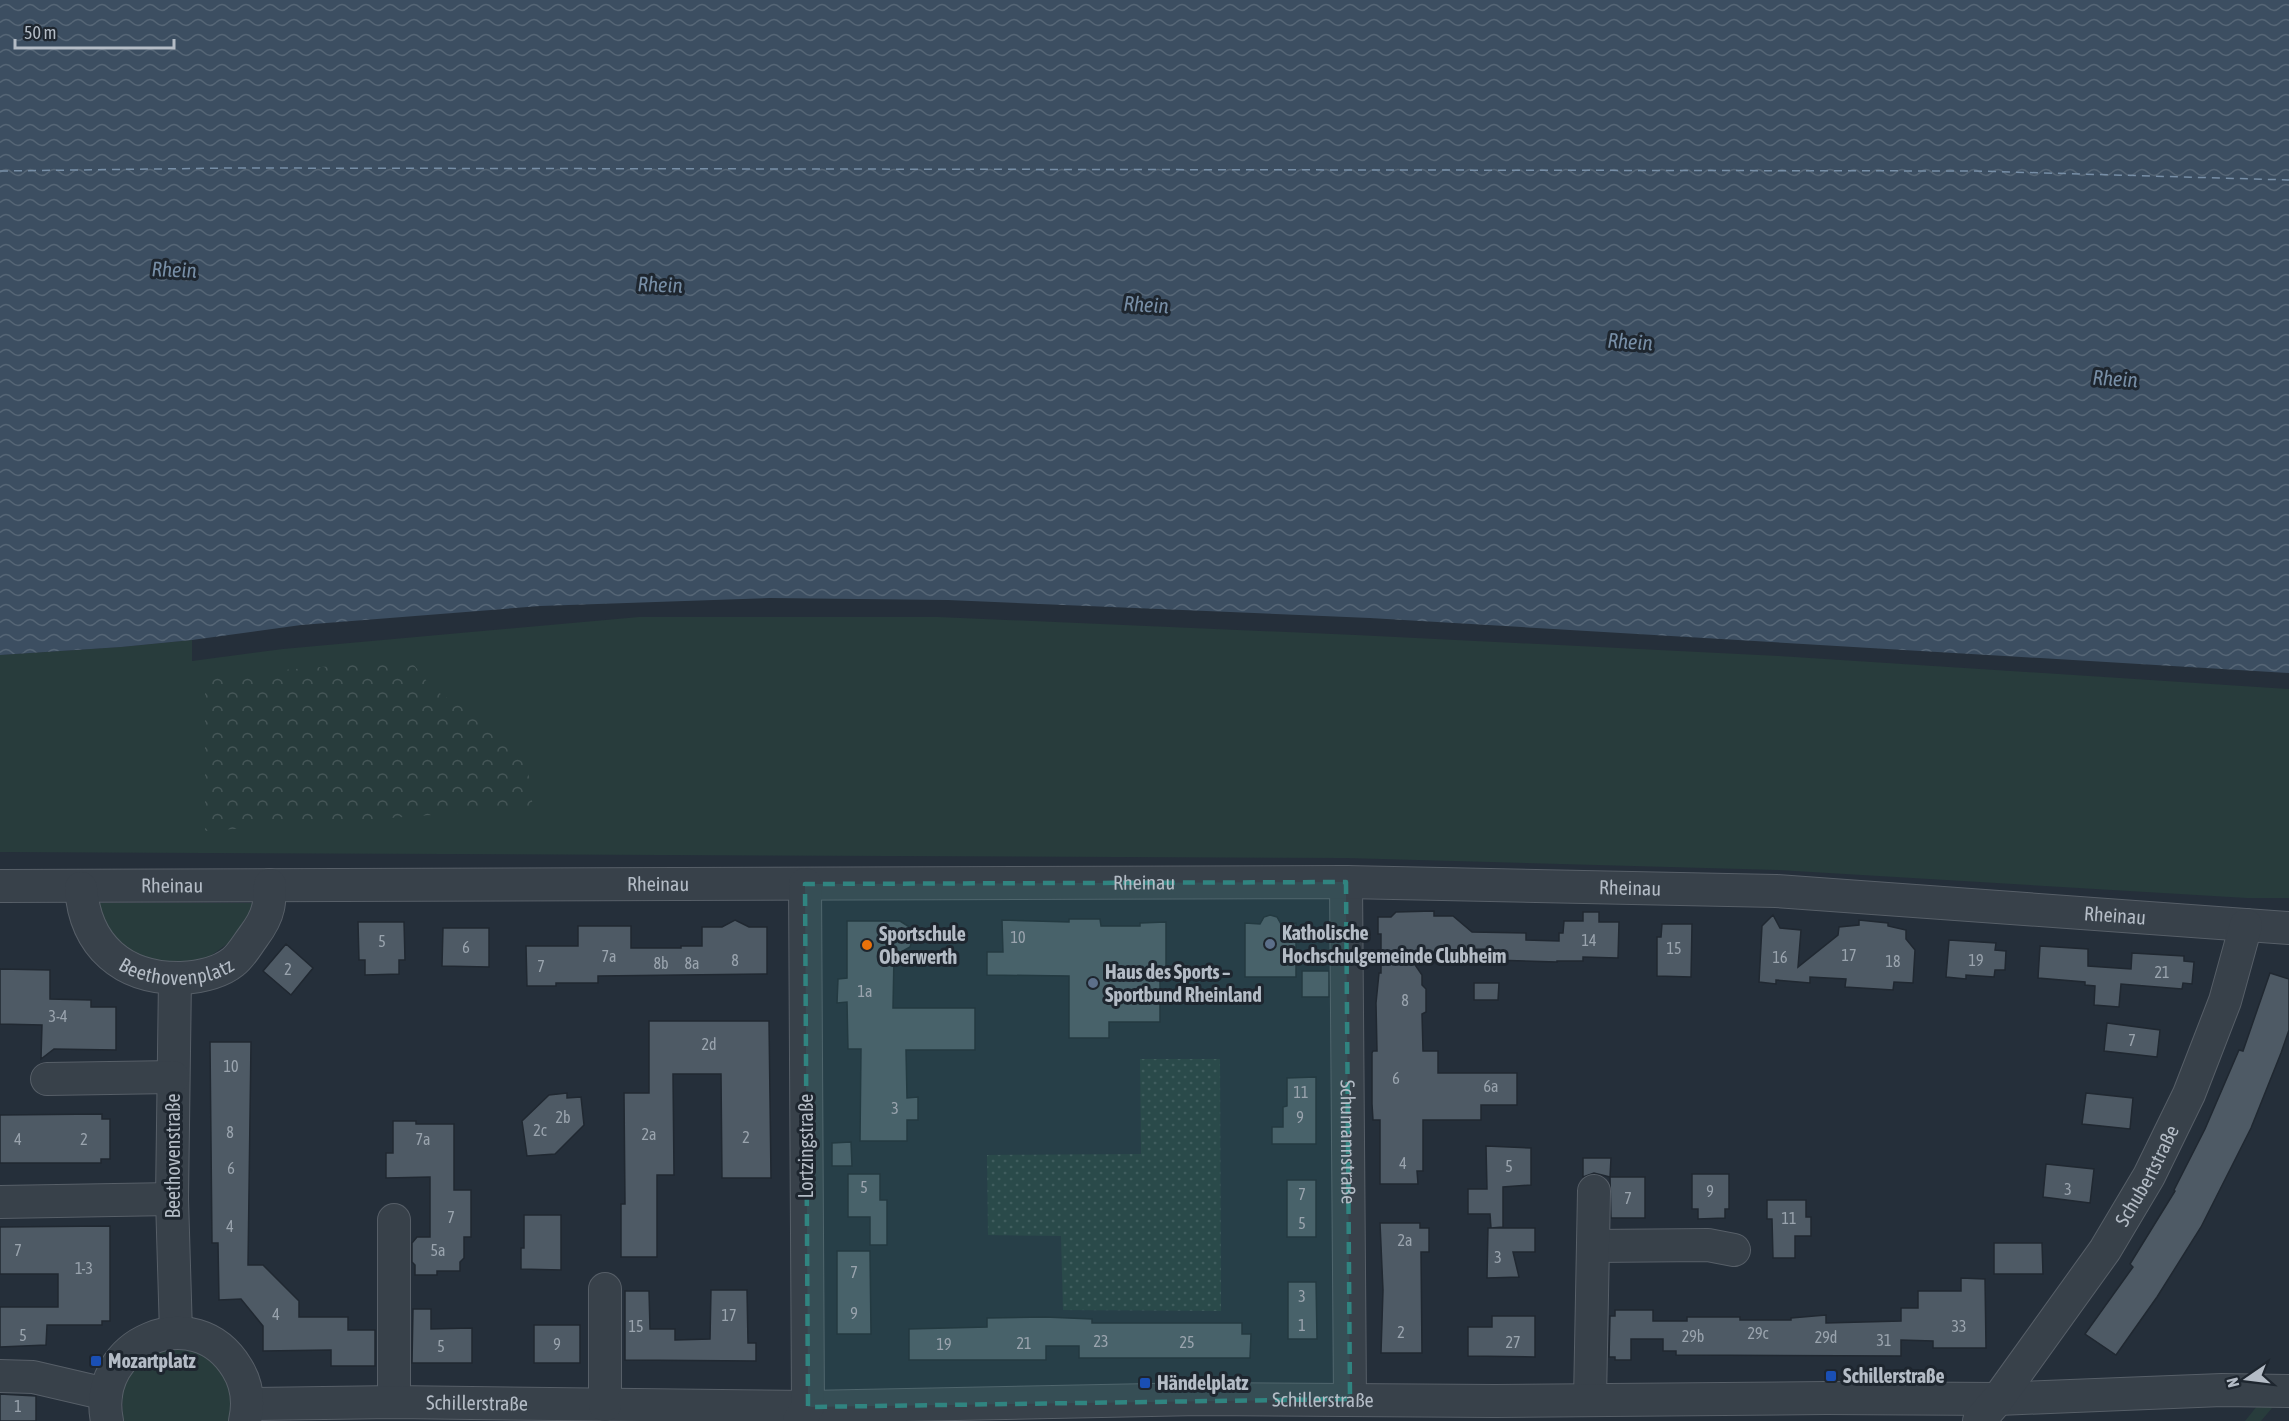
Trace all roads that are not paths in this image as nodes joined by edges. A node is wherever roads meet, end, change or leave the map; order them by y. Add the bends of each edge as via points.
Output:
1 (1346, 882) junction
2 (805, 884) junction
3 (270, 885) junction
4 (0, 886) edge
5 (81, 888) junction
6 (2246, 926) junction
7 (2289, 928) edge
8 (176, 978) junction
9 (173, 1077) junction
10 (47, 1079) dead end
11 (1594, 1191) dead end
12 (172, 1199) junction
13 (0, 1202) edge
14 (394, 1220) dead end
15 (1593, 1246) junction
16 (1734, 1250) dead end
17 (605, 1289) dead end
18 (176, 1333) junction
19 (0, 1376) edge
20 (2289, 1391) edge
21 (1350, 1400) junction
22 (1590, 1400) junction
23 (394, 1402) junction
24 (605, 1405) junction
25 (106, 1408) edge
26 (1208, 1410) edge
27 (1989, 1410) edge
28 (1488, 1411) edge
29 (246, 1412) edge
30 (803, 1414) edge

1 - 2 street, Rheinau
1 - 6 street, Rheinau via 1776,891
1 - 21 street, Schumannstraße
2 - 3 street, Rheinau
2 - 30 street, Lortzingstraße
3 - 5 street, Rheinau
3 - 8 street, Beethovenplatz via 268,909 258,930 233,962 199,977
4 - 5 street, Rheinau
5 - 8 street, Beethovenplatz via 90,928 103,948 122,964 146,975
6 - 7 street, Rheinau
6 - 27 street, Schubertstraße via 2225,1001 2189,1094 2149,1176 2105,1251
8 - 9 street, Beethovenstraße
9 - 10 street
9 - 12 street, Beethovenstraße
11 - 15 street
12 - 13 street
12 - 18 street, Beethovenstraße
14 - 23 street
15 - 16 street via 1708,1245
15 - 22 street
17 - 24 street
18 - 25 street via 154,1336 119,1361 112,1374
18 - 29 street via 206,1340 230,1358 241,1374
19 - 25 street via 33,1377 82,1387
20 - 27 street, Schillerstraße via 2222,1390
21 - 26 street, Schillerstraße
21 - 28 street, Schillerstraße
22 - 27 street, Schillerstraße
22 - 28 street, Schillerstraße
23 - 24 street, Schillerstraße
23 - 29 street, Schillerstraße
24 - 30 street, Schillerstraße
26 - 30 street, Schillerstraße

